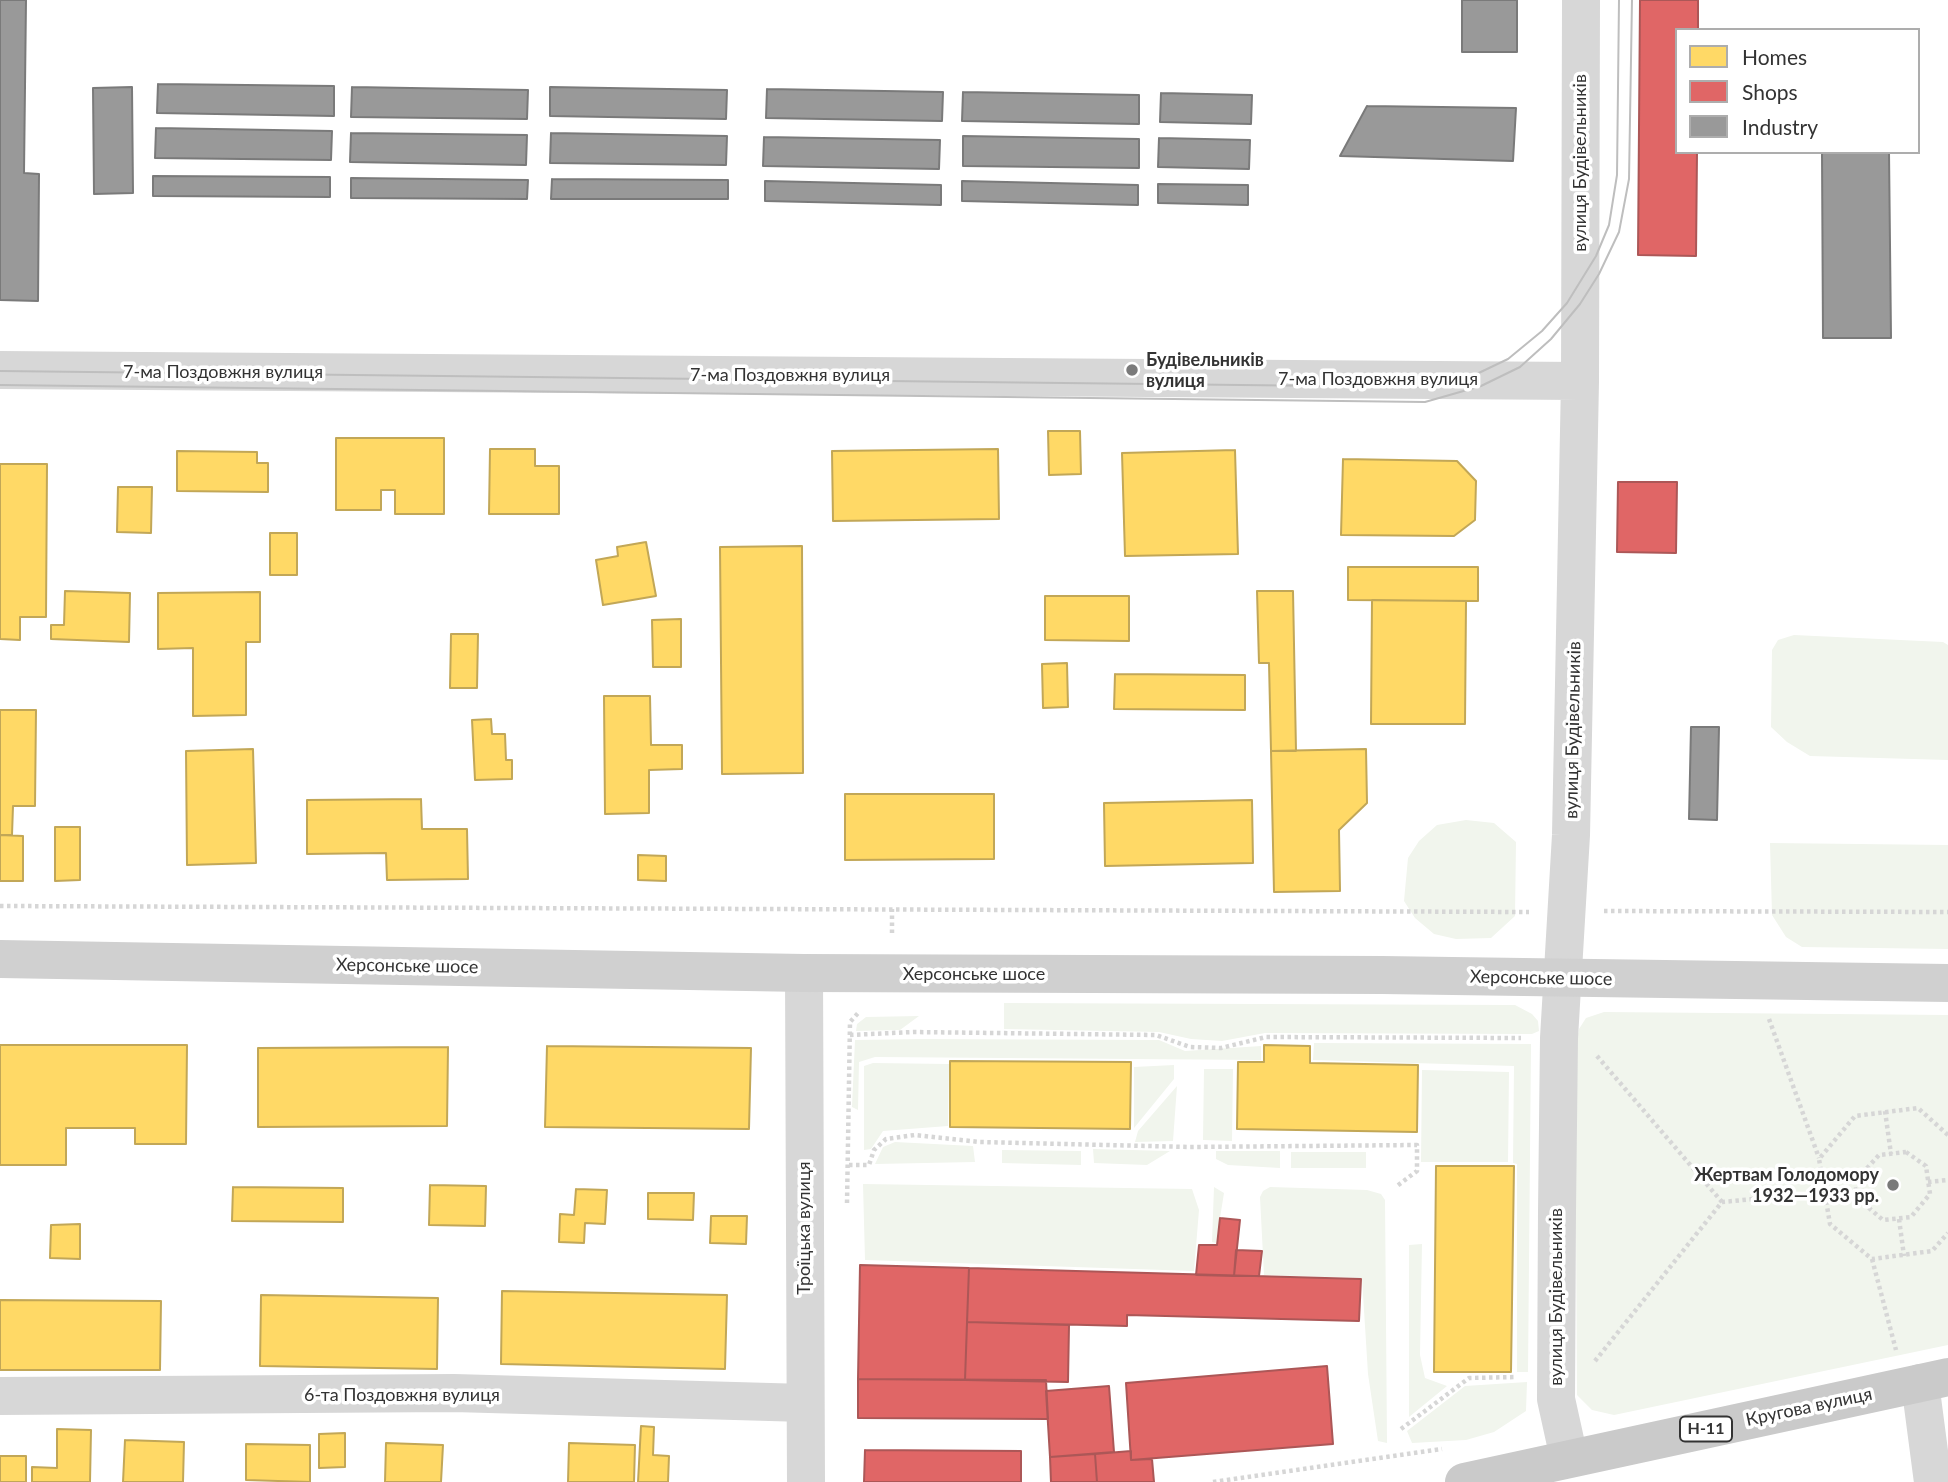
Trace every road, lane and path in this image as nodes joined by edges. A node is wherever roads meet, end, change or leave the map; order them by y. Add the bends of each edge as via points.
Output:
1 (1581, 0) edge
2 (0, 370) edge
3 (1580, 381) junction
4 (0, 906) edge
5 (892, 909) junction
6 (1568, 911) junction
7 (1948, 912) edge
8 (892, 933) dead end
9 (0, 959) edge
10 (804, 974) junction
11 (1565, 979) junction
12 (1948, 983) edge
13 (871, 1009) dead end
14 (1769, 1019) dead end
15 (850, 1035) junction
16 (1523, 1038) dead end
17 (1591, 1049) dead end
18 (1885, 1111) junction
19 (1948, 1135) edge
20 (1891, 1154) junction
21 (1819, 1159) junction
22 (849, 1165) junction
23 (1948, 1180) edge
24 (1928, 1182) junction
25 (1397, 1186) dead end
26 (1861, 1189) junction
27 (1825, 1193) junction
28 (1722, 1202) junction
29 (846, 1213) dead end
30 (1899, 1219) junction
31 (1948, 1233) edge
32 (1904, 1256) junction
33 (1872, 1259) junction
34 (1898, 1353) dead end
35 (1590, 1368) dead end
36 (1519, 1377) dead end
37 (1934, 1380) edge
38 (0, 1396) edge
39 (805, 1403) junction
40 (1401, 1429) dead end
41 (1569, 1458) junction
42 (1457, 1465) edge
43 (806, 1482) edge
44 (1213, 1482) edge
45 (1933, 1482) edge

1 - 3 street, вулиця Будівельників
2 - 3 street, 7-ма Поздовжня вулиця
3 - 6 street, вулиця Будівельників
4 - 5 path
5 - 6 path
5 - 8 path
6 - 7 path
6 - 11 street, вулиця Будівельників
9 - 10 main road, Херсонське шосе
10 - 11 main road, Херсонське шосе
10 - 39 street, Троїцька вулиця
11 - 12 main road, Херсонське шосе
11 - 41 street, вулиця Будівельників via 1559,1038 1556,1399
13 - 15 path via 860,1010 850,1022
14 - 21 path
15 - 16 path via 1156,1035 1210,1048 1266,1037
15 - 22 path
17 - 28 path
18 - 19 path via 1919,1108
18 - 20 path
18 - 21 path via 1855,1116
20 - 24 path via 1906,1152 1926,1166
20 - 26 path via 1879,1155 1859,1177
21 - 27 path
22 - 25 path via 869,1165 874,1150 886,1139 915,1135 979,1142 1189,1147 1417,1144 1416,1171
22 - 29 path
23 - 24 path
24 - 30 path via 1930,1194 1911,1217
26 - 27 path
26 - 30 path via 1863,1203 1883,1220
27 - 28 path
27 - 33 path via 1830,1224
28 - 35 path
30 - 32 path
31 - 32 path via 1932,1251
32 - 33 path
33 - 34 path
36 - 40 path via 1469,1378
37 - 41 main road, Кругова вулиця / Н-11
37 - 45 street
38 - 39 street, 6-та Поздовжня вулиця via 454,1393
39 - 43 street, Троїцька вулиця
41 - 42 main road, Кругова вулиця / Н-11
42 - 44 path via 1424,1449

